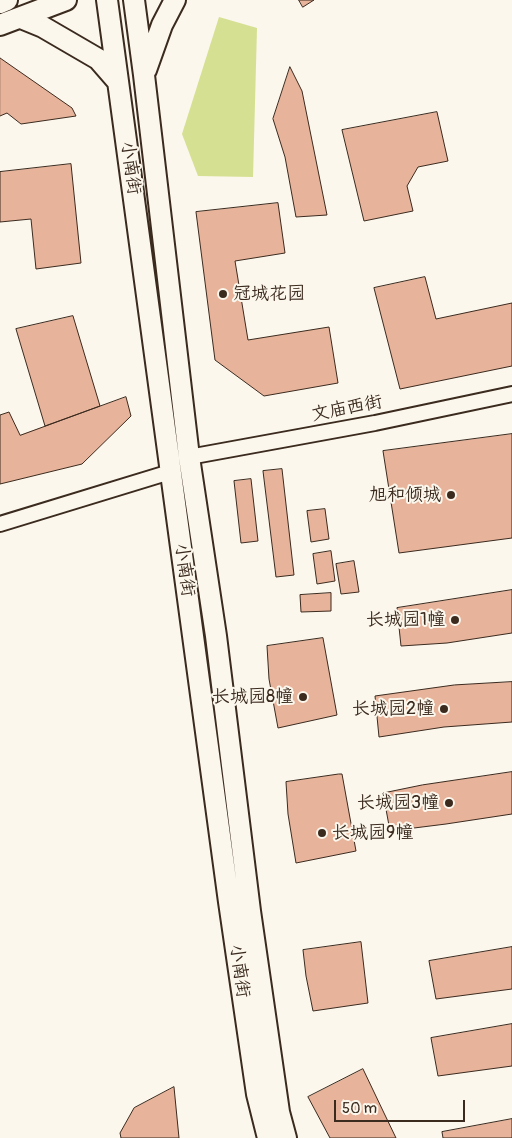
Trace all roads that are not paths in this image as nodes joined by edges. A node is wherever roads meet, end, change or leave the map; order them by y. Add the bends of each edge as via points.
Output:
1 (7, 0) edge
2 (66, 0) edge
3 (107, 0) edge
4 (134, 0) edge
5 (176, 0) edge
6 (0, 3) edge
7 (21, 18) junction
8 (0, 25) edge
9 (144, 75) junction
10 (118, 82) junction
11 (512, 394) edge
12 (189, 457) junction
13 (170, 472) junction
14 (0, 524) edge
15 (268, 1138) edge
16 (286, 1138) edge

1 - 6 main road
2 - 7 main road
3 - 10 main road, 小南街
4 - 9 main road, 小南街
5 - 9 main road via 162,25
7 - 8 main road
7 - 10 main road via 98,59
9 - 12 main road, 小南街
10 - 13 main road, 小南街
11 - 12 street, 文庙西街
12 - 16 main road, 小南街 via 216,636 274,1083
13 - 14 street
13 - 15 main road, 小南街 via 257,1094

